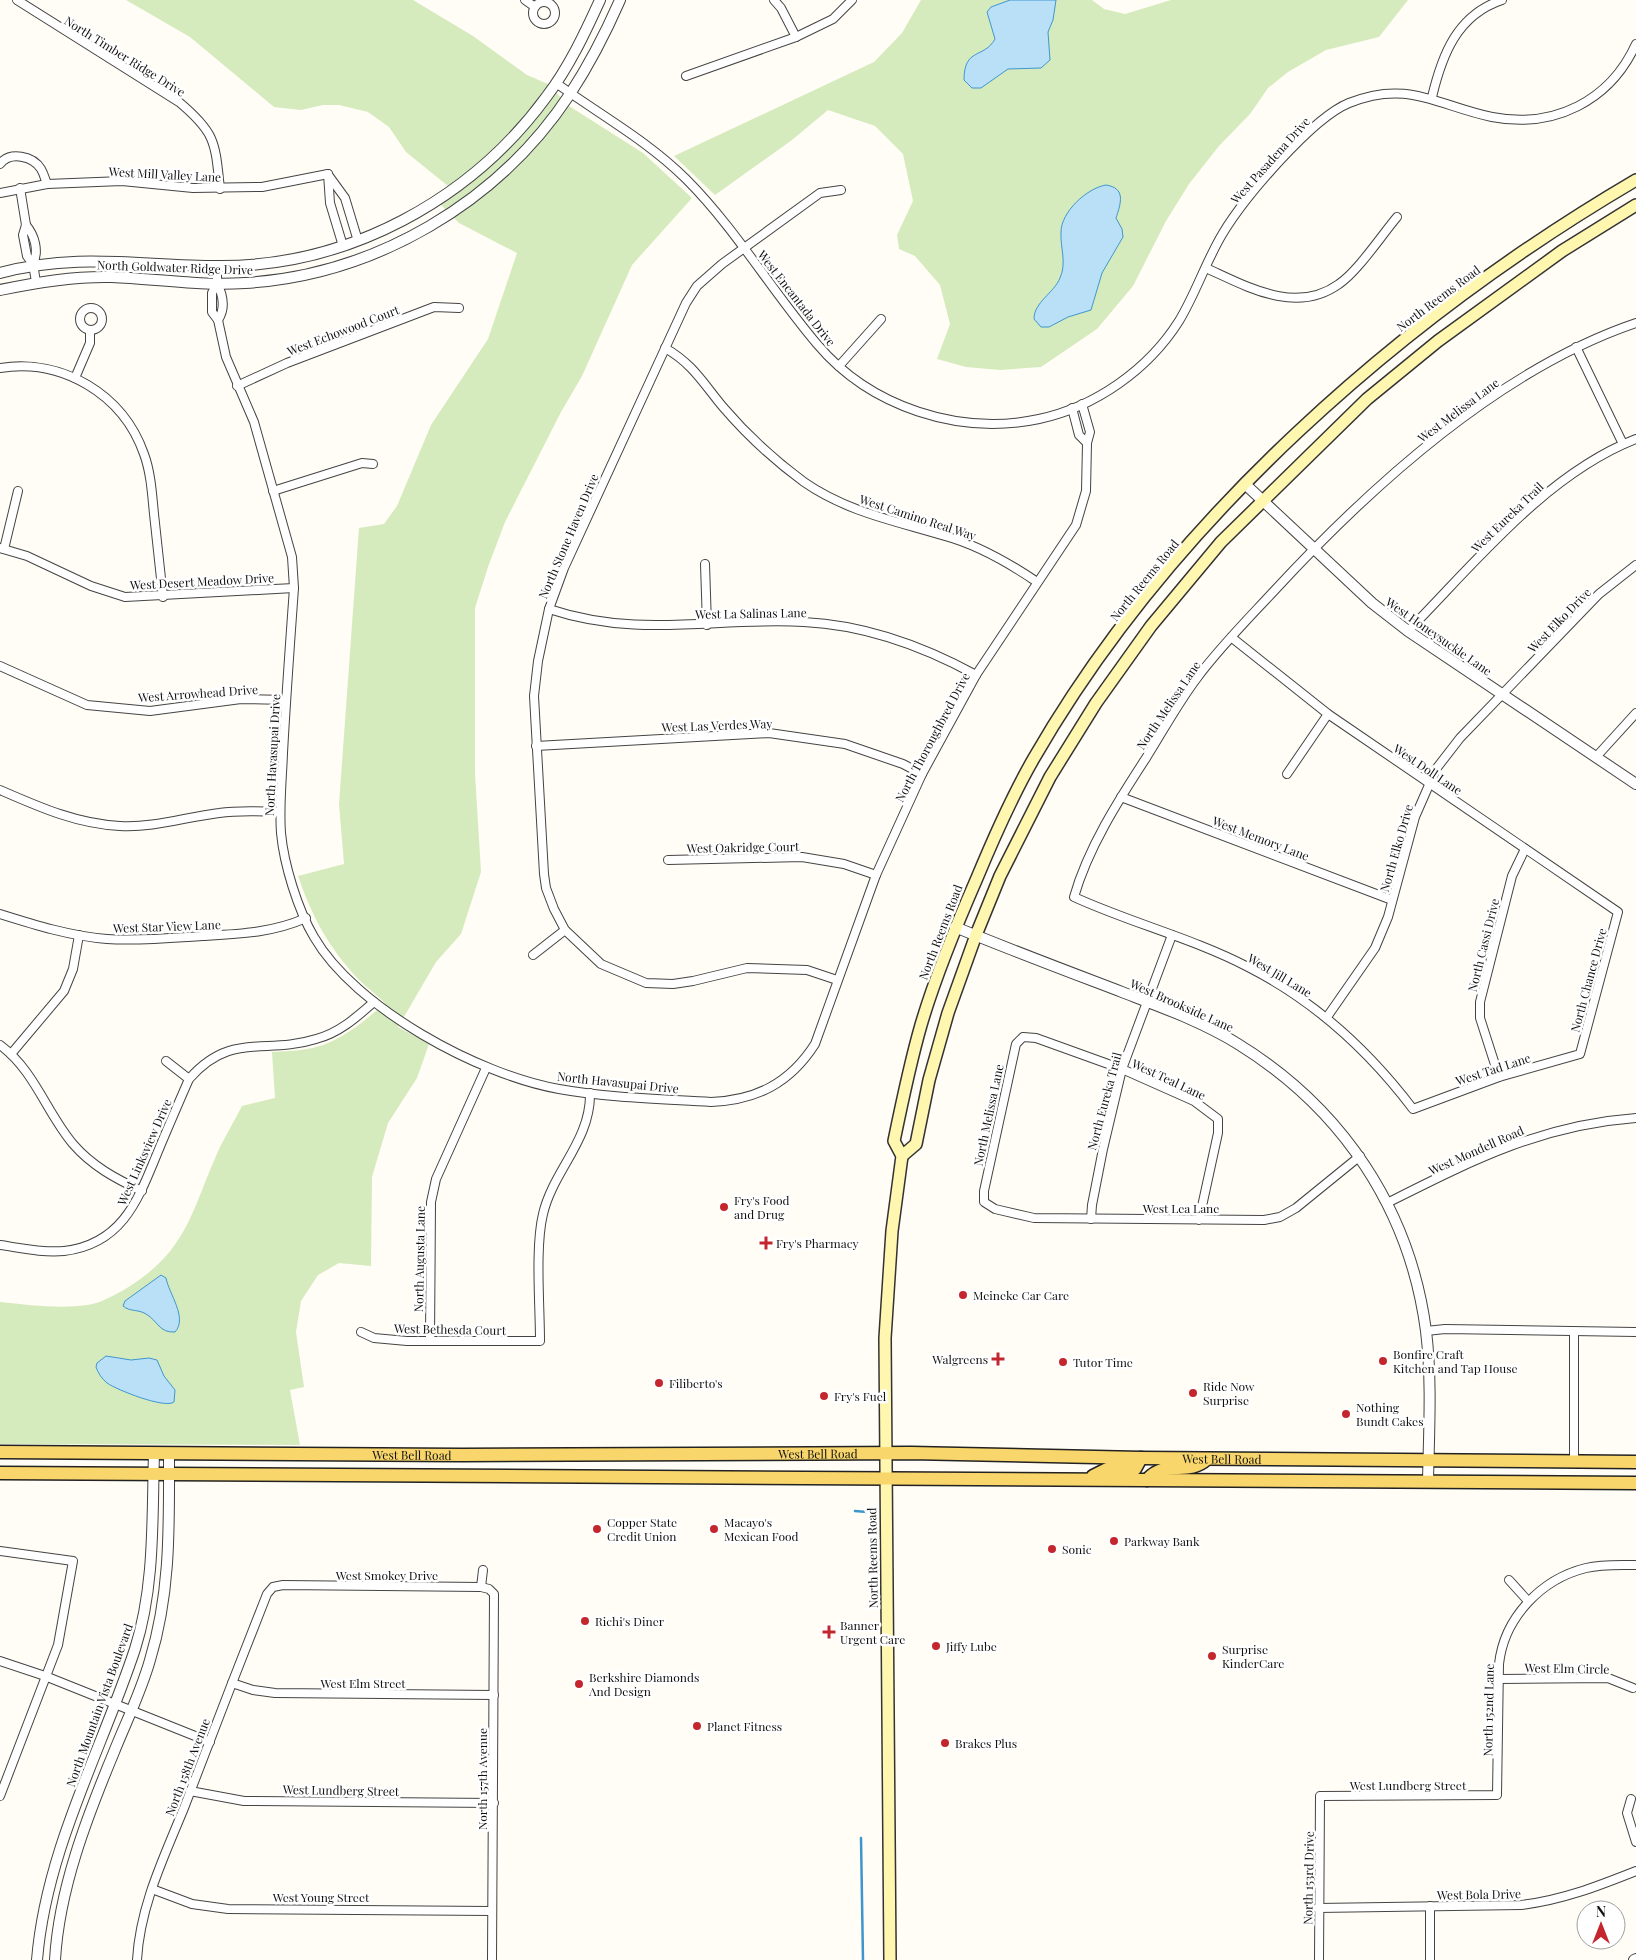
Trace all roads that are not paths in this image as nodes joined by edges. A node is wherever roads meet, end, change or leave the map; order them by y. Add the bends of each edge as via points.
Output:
1 (17, 0) edge
2 (526, 0) edge
3 (600, 0) edge
4 (620, 0) edge
5 (774, 0) edge
6 (852, 0) edge
7 (1502, 0) edge
8 (535, 7) dead end
9 (796, 37) junction
10 (1636, 44) edge
11 (686, 76) dead end
12 (556, 83) junction
13 (570, 94) junction
14 (1432, 97) junction
15 (0, 164) edge
16 (328, 174) junction
17 (1636, 180) edge
18 (47, 184) junction
19 (20, 188) junction
20 (220, 189) junction
21 (841, 190) dead end
22 (0, 192) edge
23 (1636, 205) edge
24 (1397, 217) dead end
25 (358, 241) junction
26 (343, 246) junction
27 (745, 249) junction
28 (33, 264) junction
29 (217, 266) junction
30 (1206, 268) junction
31 (0, 272) edge
32 (36, 282) junction
33 (216, 283) junction
34 (0, 290) edge
35 (459, 308) dead end
36 (881, 319) dead end
37 (1636, 323) edge
38 (90, 330) dead end
39 (1576, 346) junction
40 (665, 348) junction
41 (839, 366) junction
42 (0, 368) edge
43 (75, 378) junction
44 (1120, 383) joint
45 (238, 386) junction
46 (1082, 404) junction
47 (1072, 408) junction
48 (1636, 439) edge
49 (1087, 443) junction
50 (1623, 444) junction
51 (373, 464) dead end
52 (1246, 485) junction
53 (18, 490) dead end
54 (273, 491) junction
55 (1263, 500) junction
56 (2, 548) edge
57 (1314, 548) junction
58 (705, 564) dead end
59 (1636, 565) edge
60 (1037, 582) junction
61 (294, 588) junction
62 (163, 597) junction
63 (549, 609) junction
64 (707, 625) junction
65 (1408, 631) junction
66 (1231, 637) junction
67 (0, 666) edge
68 (976, 675) junction
69 (1502, 695) junction
70 (286, 700) junction
71 (1636, 713) edge
72 (1328, 714) junction
73 (536, 746) junction
74 (1596, 757) junction
75 (922, 774) junction
76 (1287, 774) dead end
77 (1428, 783) junction
78 (1636, 784) edge
79 (0, 790) edge
80 (1121, 797) junction
81 (280, 812) junction
82 (1525, 849) junction
83 (668, 860) dead end
84 (876, 875) junction
85 (1074, 897) joint
86 (1392, 900) junction
87 (1618, 912) joint
88 (0, 914) edge
89 (306, 918) junction
90 (955, 927) junction
91 (564, 930) junction
92 (976, 935) junction
93 (1172, 935) junction
94 (79, 936) junction
95 (533, 955) dead end
96 (837, 980) junction
97 (374, 1002) junction
98 (1147, 1002) junction
99 (1327, 1017) junction
100 (1023, 1037) joint
101 (0, 1046) edge
102 (11, 1054) junction
103 (1580, 1054) joint
104 (166, 1061) dead end
105 (486, 1068) junction
106 (1122, 1070) junction
107 (1499, 1076) junction
108 (189, 1079) junction
109 (764, 1092) joint
110 (590, 1094) junction
111 (1413, 1110) joint
112 (1636, 1118) edge
113 (902, 1156) junction
114 (1360, 1156) junction
115 (142, 1192) junction
116 (984, 1202) joint
117 (1387, 1204) junction
118 (1091, 1219) junction
119 (1199, 1220) junction
120 (0, 1245) edge
121 (1426, 1331) junction
122 (361, 1332) dead end
123 (1574, 1332) junction
124 (1636, 1332) edge
125 (430, 1341) junction
126 (0, 1452) edge
127 (154, 1453) junction
128 (169, 1453) junction
129 (885, 1454) junction
130 (638, 1455) junction
131 (1141, 1458) junction
132 (1207, 1458) junction
133 (1428, 1460) junction
134 (1574, 1460) junction
135 (1636, 1462) edge
136 (0, 1473) edge
137 (153, 1474) junction
138 (169, 1474) junction
139 (637, 1477) junction
140 (885, 1478) junction
141 (1088, 1478) junction
142 (1147, 1480) junction
143 (1428, 1481) junction
144 (1636, 1483) edge
145 (0, 1551) edge
146 (1636, 1565) edge
147 (483, 1570) dead end
148 (1509, 1580) dead end
149 (273, 1587) joint
150 (481, 1587) junction
151 (1528, 1601) junction
152 (0, 1661) edge
153 (46, 1676) junction
154 (1499, 1678) junction
155 (232, 1683) junction
156 (1633, 1688) dead end
157 (494, 1695) junction
158 (114, 1704) junction
159 (131, 1711) junction
160 (210, 1742) junction
161 (3, 1778) edge
162 (190, 1791) junction
163 (1497, 1795) joint
164 (0, 1796) edge
165 (1320, 1796) joint
166 (1631, 1799) dead end
167 (494, 1803) junction
168 (1636, 1842) edge
169 (1636, 1870) edge
170 (152, 1889) junction
171 (1430, 1906) junction
172 (1318, 1908) junction
173 (492, 1911) junction
174 (37, 1960) edge
175 (55, 1960) edge
176 (137, 1960) edge
177 (492, 1960) edge
178 (890, 1960) edge
179 (1319, 1960) edge
180 (1430, 1960) edge

1 - 20 street, North Timber Ridge Drive via 179,102 196,116 214,140
2 - 8 street
3 - 12 street, North Goldwater Ridge Drive
4 - 13 street, North Goldwater Ridge Drive
5 - 9 street
6 - 9 street via 833,19
7 - 14 street via 1479,10 1453,38 1439,67
9 - 11 street
10 - 14 street, West Pasadena Drive via 1628,62 1608,87 1586,102 1547,118 1520,120 1494,117
12 - 13 street, West Encantada Drive
12 - 25 street, North Goldwater Ridge Drive via 518,133 479,171 433,205
13 - 27 street, West Encantada Drive via 670,164
13 - 33 street, North Goldwater Ridge Drive via 534,141 486,186 419,233 336,267 282,279
14 - 30 street, West Pasadena Drive via 1385,94 1367,97 1331,112 1298,142 1237,213
15 - 18 street via 16,156 30,159 40,168
16 - 20 street, West Mill Valley Lane via 262,187
16 - 25 street via 345,198
16 - 26 street via 330,203
17 - 52 main road, North Reems Road via 1582,212 1482,281 1379,360 1289,440
18 - 19 street, West Mill Valley Lane
18 - 20 street, West Mill Valley Lane via 122,181
19 - 22 street, West Mill Valley Lane
19 - 28 street via 26,225 33,233 37,256
21 - 27 street, North Stone Haven Drive via 820,193
23 - 55 main road via 1562,251 1438,341 1367,399
24 - 30 street via 1340,284 1321,294 1294,298 1274,296
25 - 26 street, North Goldwater Ridge Drive
26 - 29 street, North Goldwater Ridge Drive via 279,262
27 - 40 street, North Stone Haven Drive via 697,286
27 - 41 street, West Encantada Drive via 818,346
28 - 29 street, North Goldwater Ridge Drive via 90,260
28 - 31 street, North Goldwater Ridge Drive
28 - 32 street
29 - 33 street, North Havasupai Drive
30 - 44 street, West Pasadena Drive via 1165,340
32 - 33 street, North Goldwater Ridge Drive via 111,277
32 - 34 street, North Goldwater Ridge Drive
33 - 45 street, North Havasupai Drive via 223,294 223,313 218,320 226,358
35 - 45 street, West Echowood Court via 434,307 287,363
36 - 41 street
37 - 39 street, West Melissa Lane
38 - 43 street via 90,343
39 - 50 street
39 - 57 street, West Melissa Lane via 1519,379 1464,418 1400,468
40 - 60 street, West Camino Real Way via 682,358 698,374 758,445 805,482 875,517 947,536 981,550
40 - 63 street, North Stone Haven Drive via 564,568
41 - 47 street, West Encantada Drive via 880,396 955,422 1024,422
42 - 43 street via 42,367
43 - 62 street via 100,393 123,415 145,455
44 - 46 street, West Encantada Drive
45 - 54 street, North Havasupai Drive via 254,422
46 - 47 street, West Encantada Drive
46 - 49 street, North Thoroughbred Drive via 1090,432
47 - 49 street, North Thoroughbred Drive via 1079,435
48 - 50 street, West Eureka Trail
49 - 60 street, North Thoroughbred Drive via 1088,474 1082,508 1066,542
50 - 65 street, West Eureka Trail via 1568,476 1536,502
51 - 54 street via 362,463
52 - 55 street, West Honeysuckle Lane
52 - 90 main road, North Reems Road via 1163,575 1101,655 1033,758 994,836
53 - 56 street
54 - 61 street, North Havasupai Drive via 292,557
55 - 57 street, West Honeysuckle Lane
55 - 92 main road via 1221,542 1151,626 1096,703 1050,777 1000,876
56 - 62 street, West Desert Meadow Drive via 125,597
57 - 65 street, West Honeysuckle Lane via 1372,603
57 - 66 street, North Melissa Lane
58 - 64 street
59 - 69 street, West Elko Drive via 1599,594
60 - 68 street, North Thoroughbred Drive
61 - 62 street, West Desert Meadow Drive via 218,590
61 - 70 street, North Havasupai Drive
63 - 64 street, West La Salinas Lane via 630,625
63 - 73 street, North Stone Haven Drive via 535,687
64 - 68 street, West La Salinas Lane via 805,622 859,629 918,646
65 - 69 street, West Honeysuckle Lane
66 - 72 street, West Doll Lane
66 - 80 street, North Melissa Lane via 1197,678
67 - 70 street, West Arrowhead Drive via 96,706 150,710 241,699
68 - 75 street, North Thoroughbred Drive
69 - 74 street, West Honeysuckle Lane
69 - 77 street, North Elko Drive via 1460,738
70 - 81 street, North Havasupai Drive
71 - 74 street
72 - 76 street
72 - 77 street, West Doll Lane
73 - 75 street, West Las Verdes Way via 769,733 845,744
73 - 91 street, North Stone Haven Drive via 546,888
74 - 78 street, West Honeysuckle Lane
75 - 84 street, North Thoroughbred Drive
77 - 82 street, West Doll Lane
77 - 86 street, North Elko Drive via 1414,817
79 - 81 street via 47,811 90,823 121,826 146,825 220,812
80 - 85 street, North Melissa Lane via 1080,876
80 - 86 street, West Memory Lane
81 - 89 street, North Havasupai Drive via 285,857
82 - 87 street, West Doll Lane
82 - 107 street, North Cassi Drive via 1512,876 1480,1002 1480,1018
83 - 84 street, West Oakridge Court via 802,857 844,864
84 - 96 street, North Thoroughbred Drive
85 - 93 street, West Jill Lane
86 - 99 street, North Elko Drive via 1375,948
87 - 103 street, North Chance Drive
88 - 94 street, West Star View Lane
89 - 94 street, West Star View Lane via 284,927 254,933 141,939
89 - 97 street, North Havasupai Drive via 314,937 334,962
90 - 92 street, West Brookside Lane
90 - 113 main road, North Reems Road via 920,1027 894,1141
91 - 95 street
91 - 96 street, North Stone Haven Drive via 601,964 646,982 674,984 747,968 808,970
92 - 98 street, West Brookside Lane
92 - 113 main road via 940,1042 916,1144
93 - 98 street, North Eureka Trail
93 - 99 street, West Jill Lane via 1248,967
94 - 102 street via 73,969 64,991
96 - 109 street, North Thoroughbred Drive via 815,1044 804,1061
97 - 105 street, North Havasupai Drive
97 - 108 street, West Linksview Drive via 326,1036 302,1042 236,1048 216,1056
98 - 106 street, North Eureka Trail
98 - 114 street, West Brookside Lane via 1236,1043 1272,1066 1306,1095
99 - 111 street, West Jill Lane via 1391,1080
100 - 106 street, West Teal Lane via 1036,1038
100 - 116 street, North Melissa Lane via 1016,1044 1001,1107
101 - 102 street
102 - 115 street via 36,1084 62,1129 82,1154 114,1178
103 - 107 street, West Tad Lane
104 - 108 street
105 - 110 street, North Havasupai Drive via 558,1089
105 - 125 street, North Augusta Lane via 436,1179 431,1202
106 - 118 street, North Eureka Trail via 1103,1149
106 - 119 street, West Teal Lane via 1194,1101 1218,1119 1218,1133
107 - 111 street, West Tad Lane
108 - 115 street, West Linksview Drive
109 - 110 street, North Havasupai Drive via 735,1101 712,1102
110 - 125 street, West Bethesda Court via 586,1127 542,1214 540,1341
112 - 117 street, West Mondell Road via 1581,1124 1537,1135 1470,1162
113 - 129 main road, North Reems Road via 884,1338
114 - 117 street, West Brookside Lane
114 - 119 street, West Lea Lane via 1296,1208 1280,1217
115 - 120 street, West Linksview Drive via 131,1212 114,1230 95,1243 64,1250
116 - 118 street, West Lea Lane via 1034,1218
117 - 121 street, West Brookside Lane via 1414,1273
118 - 119 street, West Lea Lane
121 - 123 street
121 - 133 street, West Brookside Lane
122 - 125 street, West Bethesda Court via 374,1338
123 - 124 street
123 - 134 street
126 - 127 main road, West Bell Road
127 - 128 main road, West Bell Road
127 - 137 street, North Mountain Vista Boulevard
128 - 130 main road, West Bell Road
128 - 138 street
129 - 130 main road, West Bell Road
129 - 131 main road, West Bell Road
129 - 140 main road, North Reems Road
130 - 139 main road
131 - 132 main road, West Bell Road
131 - 141 main road via 1135,1469 1106,1470
132 - 133 main road, West Bell Road
132 - 142 main road via 1196,1467 1158,1470
133 - 134 main road, West Bell Road
133 - 143 street, West Brookside Lane
134 - 135 main road, West Bell Road
136 - 137 main road, West Bell Road
137 - 138 main road, West Bell Road
137 - 158 street, North Mountain Vista Boulevard via 152,1557 146,1604 135,1649
138 - 139 main road, West Bell Road
138 - 159 street via 167,1585 150,1662
139 - 140 main road, West Bell Road
140 - 141 main road, West Bell Road
140 - 178 main road, North Reems Road
141 - 142 main road, West Bell Road
142 - 143 main road, West Bell Road
143 - 144 main road, West Bell Road
145 - 153 street via 72,1561 58,1644
146 - 151 street via 1574,1571 1547,1585
147 - 150 street
148 - 151 street
149 - 150 street, West Smokey Drive
149 - 155 street, North 158th Avenue via 267,1594
150 - 157 street, North 157th Avenue via 492,1591 495,1597
151 - 154 street, North 152nd Lane via 1507,1633 1501,1649
152 - 153 street
153 - 158 street
153 - 161 street
154 - 156 street, West Elm Circle via 1608,1678
154 - 163 street, North 152nd Lane
155 - 157 street, West Elm Street via 276,1693
155 - 160 street, North 158th Avenue
157 - 167 street, North 157th Avenue
158 - 159 street
158 - 174 street, North Mountain Vista Boulevard via 58,1857 43,1912
159 - 160 street
159 - 175 street via 70,1875
160 - 162 street, North 158th Avenue
161 - 164 street
162 - 167 street, West Lundberg Street via 244,1801
162 - 170 street, North 158th Avenue
163 - 165 street, West Lundberg Street
165 - 172 street, North 153rd Drive
166 - 168 street via 1627,1813
167 - 173 street, North 157th Avenue
169 - 171 street, West Bola Drive via 1550,1902
170 - 173 street, West Young Street via 192,1904 228,1909
170 - 176 street, North 158th Avenue via 142,1922
171 - 172 street, West Bola Drive
171 - 180 street
172 - 179 street, North 153rd Drive
173 - 177 street, North 157th Avenue

